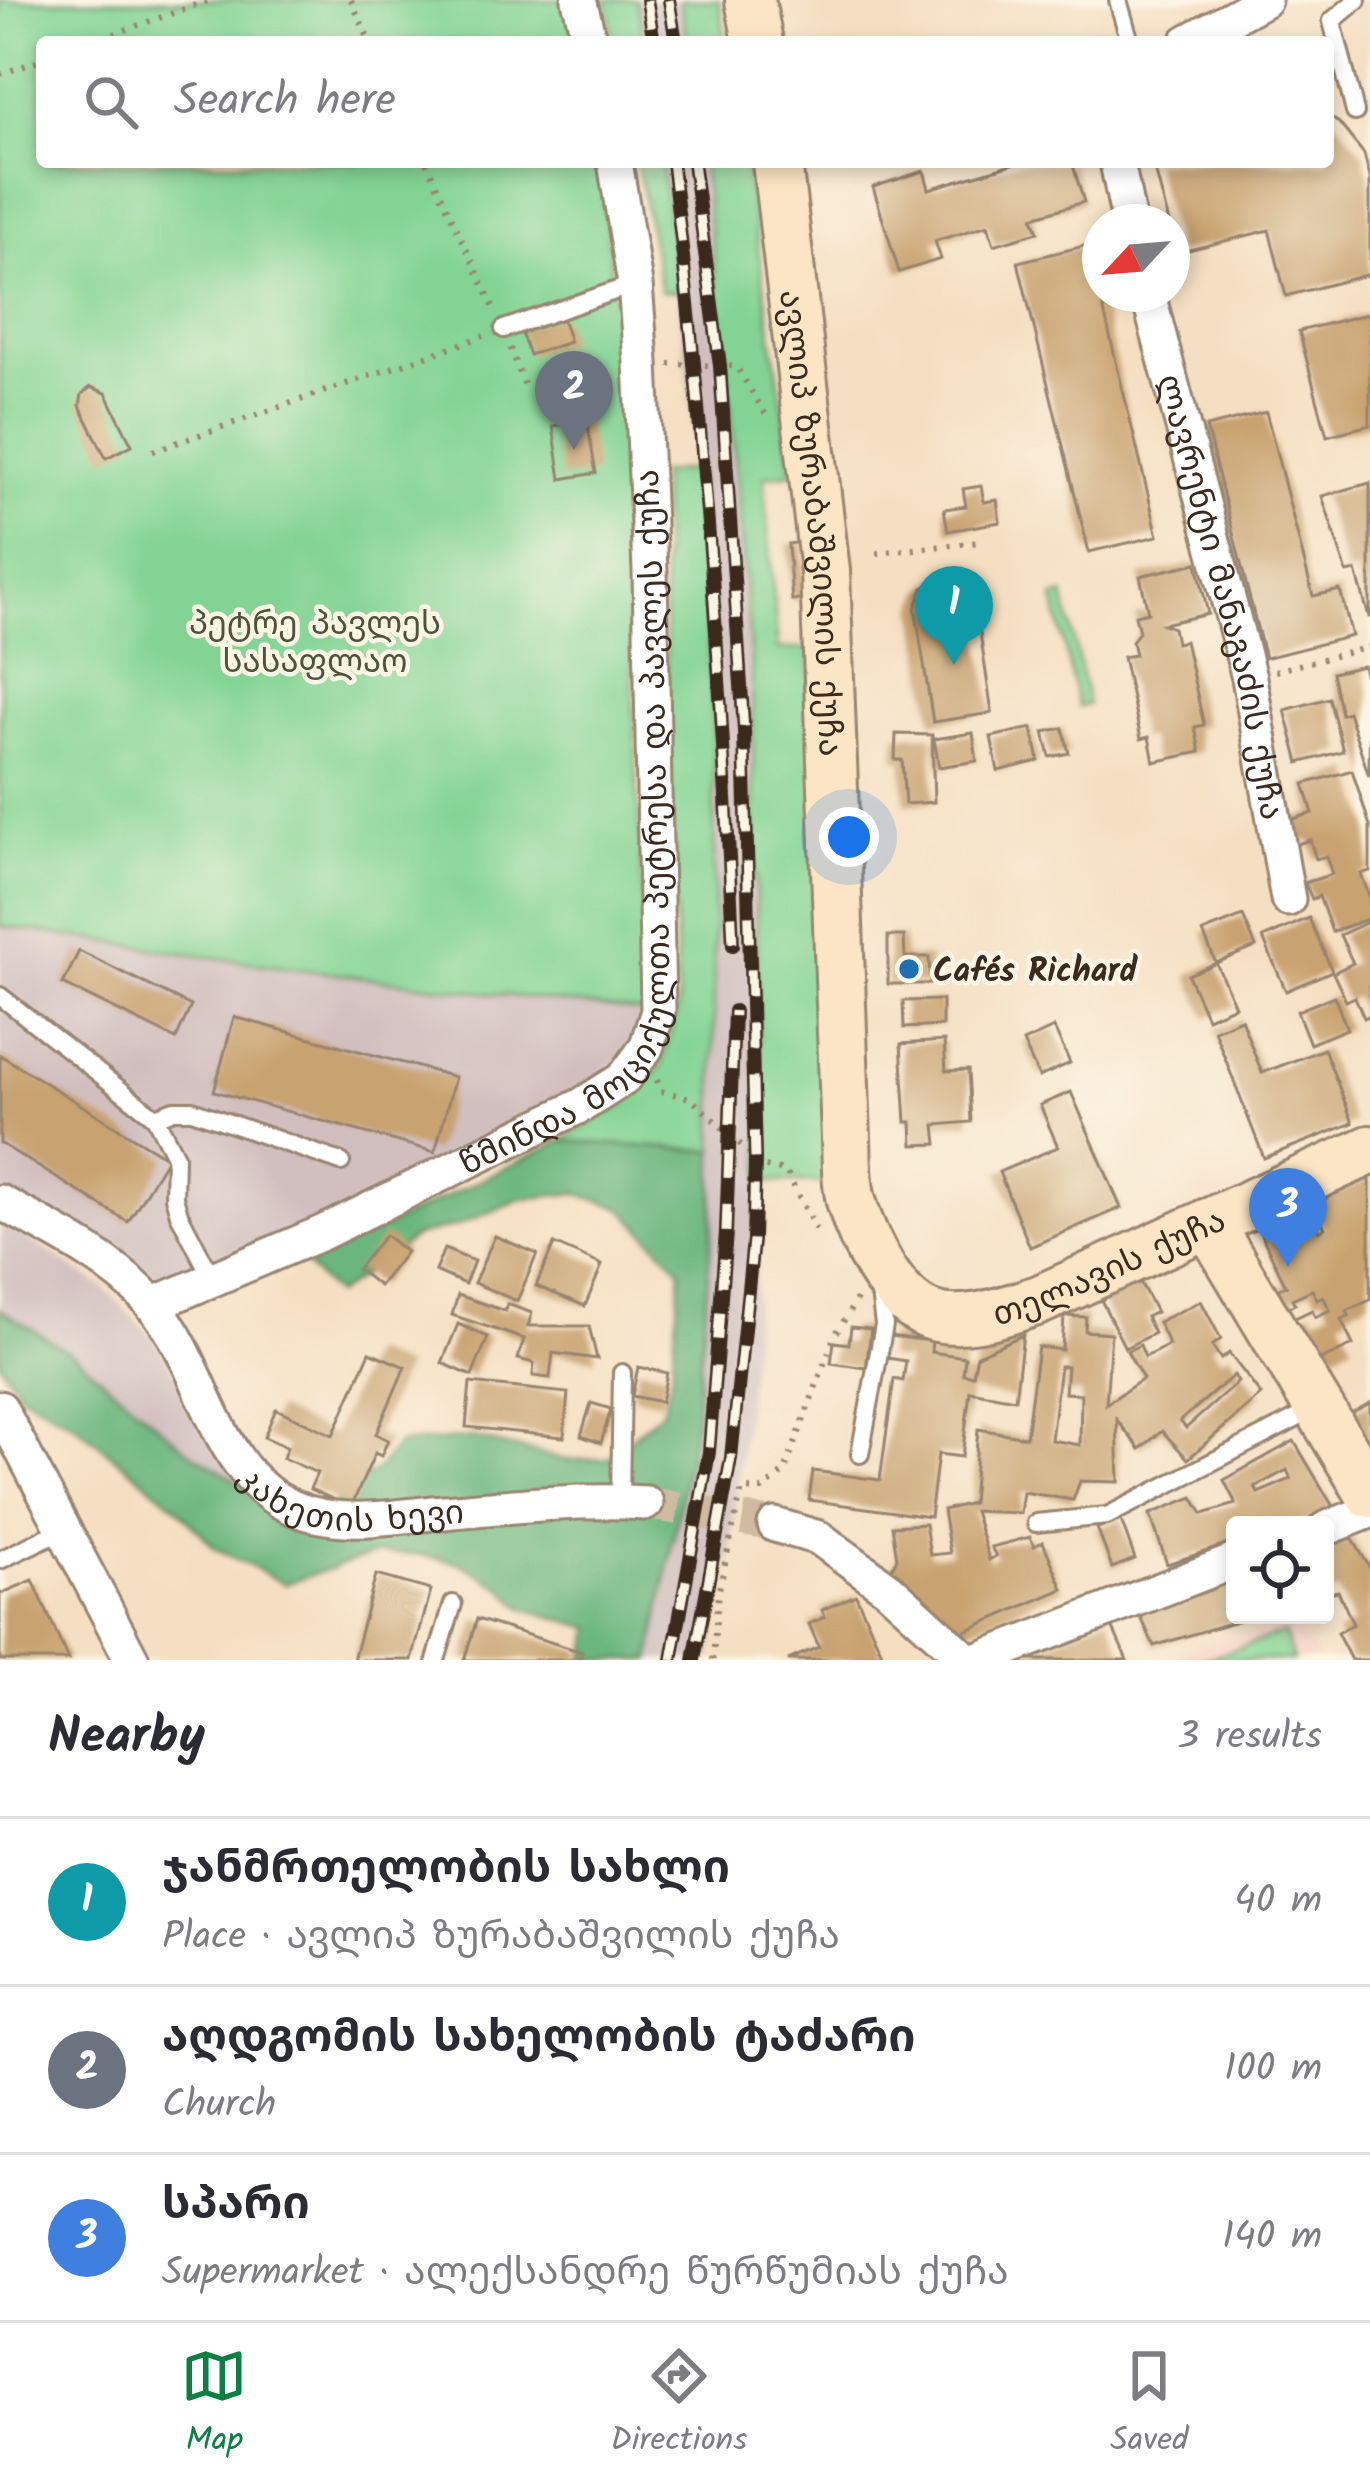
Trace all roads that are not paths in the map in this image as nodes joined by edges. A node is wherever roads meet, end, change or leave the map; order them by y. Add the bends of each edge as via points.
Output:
1 (579, 0) edge
2 (750, 0) edge
3 (1118, 0) edge
4 (1264, 0) edge
5 (1357, 0) edge
6 (588, 36) edge
7 (757, 36) edge
8 (1128, 36) edge
9 (1198, 36) edge
10 (1355, 112) dead end
11 (616, 168) edge
12 (778, 168) edge
13 (1118, 168) edge
14 (1125, 204) edge
15 (634, 284) junction
16 (1153, 312) edge
17 (504, 329) road end
18 (1288, 899) dead end
19 (0, 995) edge
20 (155, 1117) junction
21 (1370, 1150) edge
22 (341, 1162) dead end
23 (0, 1202) edge
24 (1208, 1223) junction
25 (850, 1264) junction
26 (212, 1278) junction
27 (906, 1301) joint
28 (152, 1305) junction
29 (622, 1372) dead end
30 (1319, 1407) junction
31 (0, 1408) edge
32 (860, 1454) dead end
33 (1370, 1492) edge
34 (633, 1502) joint
35 (1370, 1510) edge
36 (1036, 1522) dead end
37 (1334, 1524) edge
38 (775, 1525) tunnel mouth
39 (64, 1529) junction
40 (0, 1560) edge
41 (1226, 1564) edge
42 (453, 1604) dead end
43 (132, 1660) edge
44 (436, 1660) edge
45 (967, 1660) edge
46 (979, 1660) edge

1 - 6 street
2 - 7 street
3 - 8 lane
4 - 9 street
5 - 10 lane via 1332,21
11 - 15 street, წმინდა მოციქულთა პეტრესა და პავლეს ქუჩა
12 - 25 street, ავლიპ ზურაბაშვილის ქუჩა via 825,571
13 - 14 street
15 - 17 lane
15 - 26 street, წმინდა მოციქულთა პეტრესა და პავლეს ქუჩა via 650,571 658,1011 646,1048 623,1079 582,1105
16 - 18 street, ლავრენტი მანაგაძის ქუჩა via 1249,678
19 - 20 lane
20 - 22 lane via 192,1110
20 - 26 lane via 175,1156 179,1214
21 - 24 street, თელავის ქუჩა
23 - 28 street via 73,1242
24 - 27 street, თელავის ქუჩა via 1039,1300 981,1317 933,1316
24 - 30 street
25 - 27 street, ავლიპ ზურაბაშვილის ქუჩა
25 - 32 lane via 884,1325
26 - 28 street, წმინდა მოციქულთა პეტრესა და პავლეს ქუჩა
28 - 34 street, კახეთის ხევი via 238,1464 298,1510 370,1518 580,1499
29 - 34 lane
30 - 33 street
30 - 36 lane via 1107,1516
31 - 39 street
35 - 37 street
38 - 45 street via 819,1538
39 - 40 lane
39 - 43 street
41 - 46 street
42 - 44 lane

